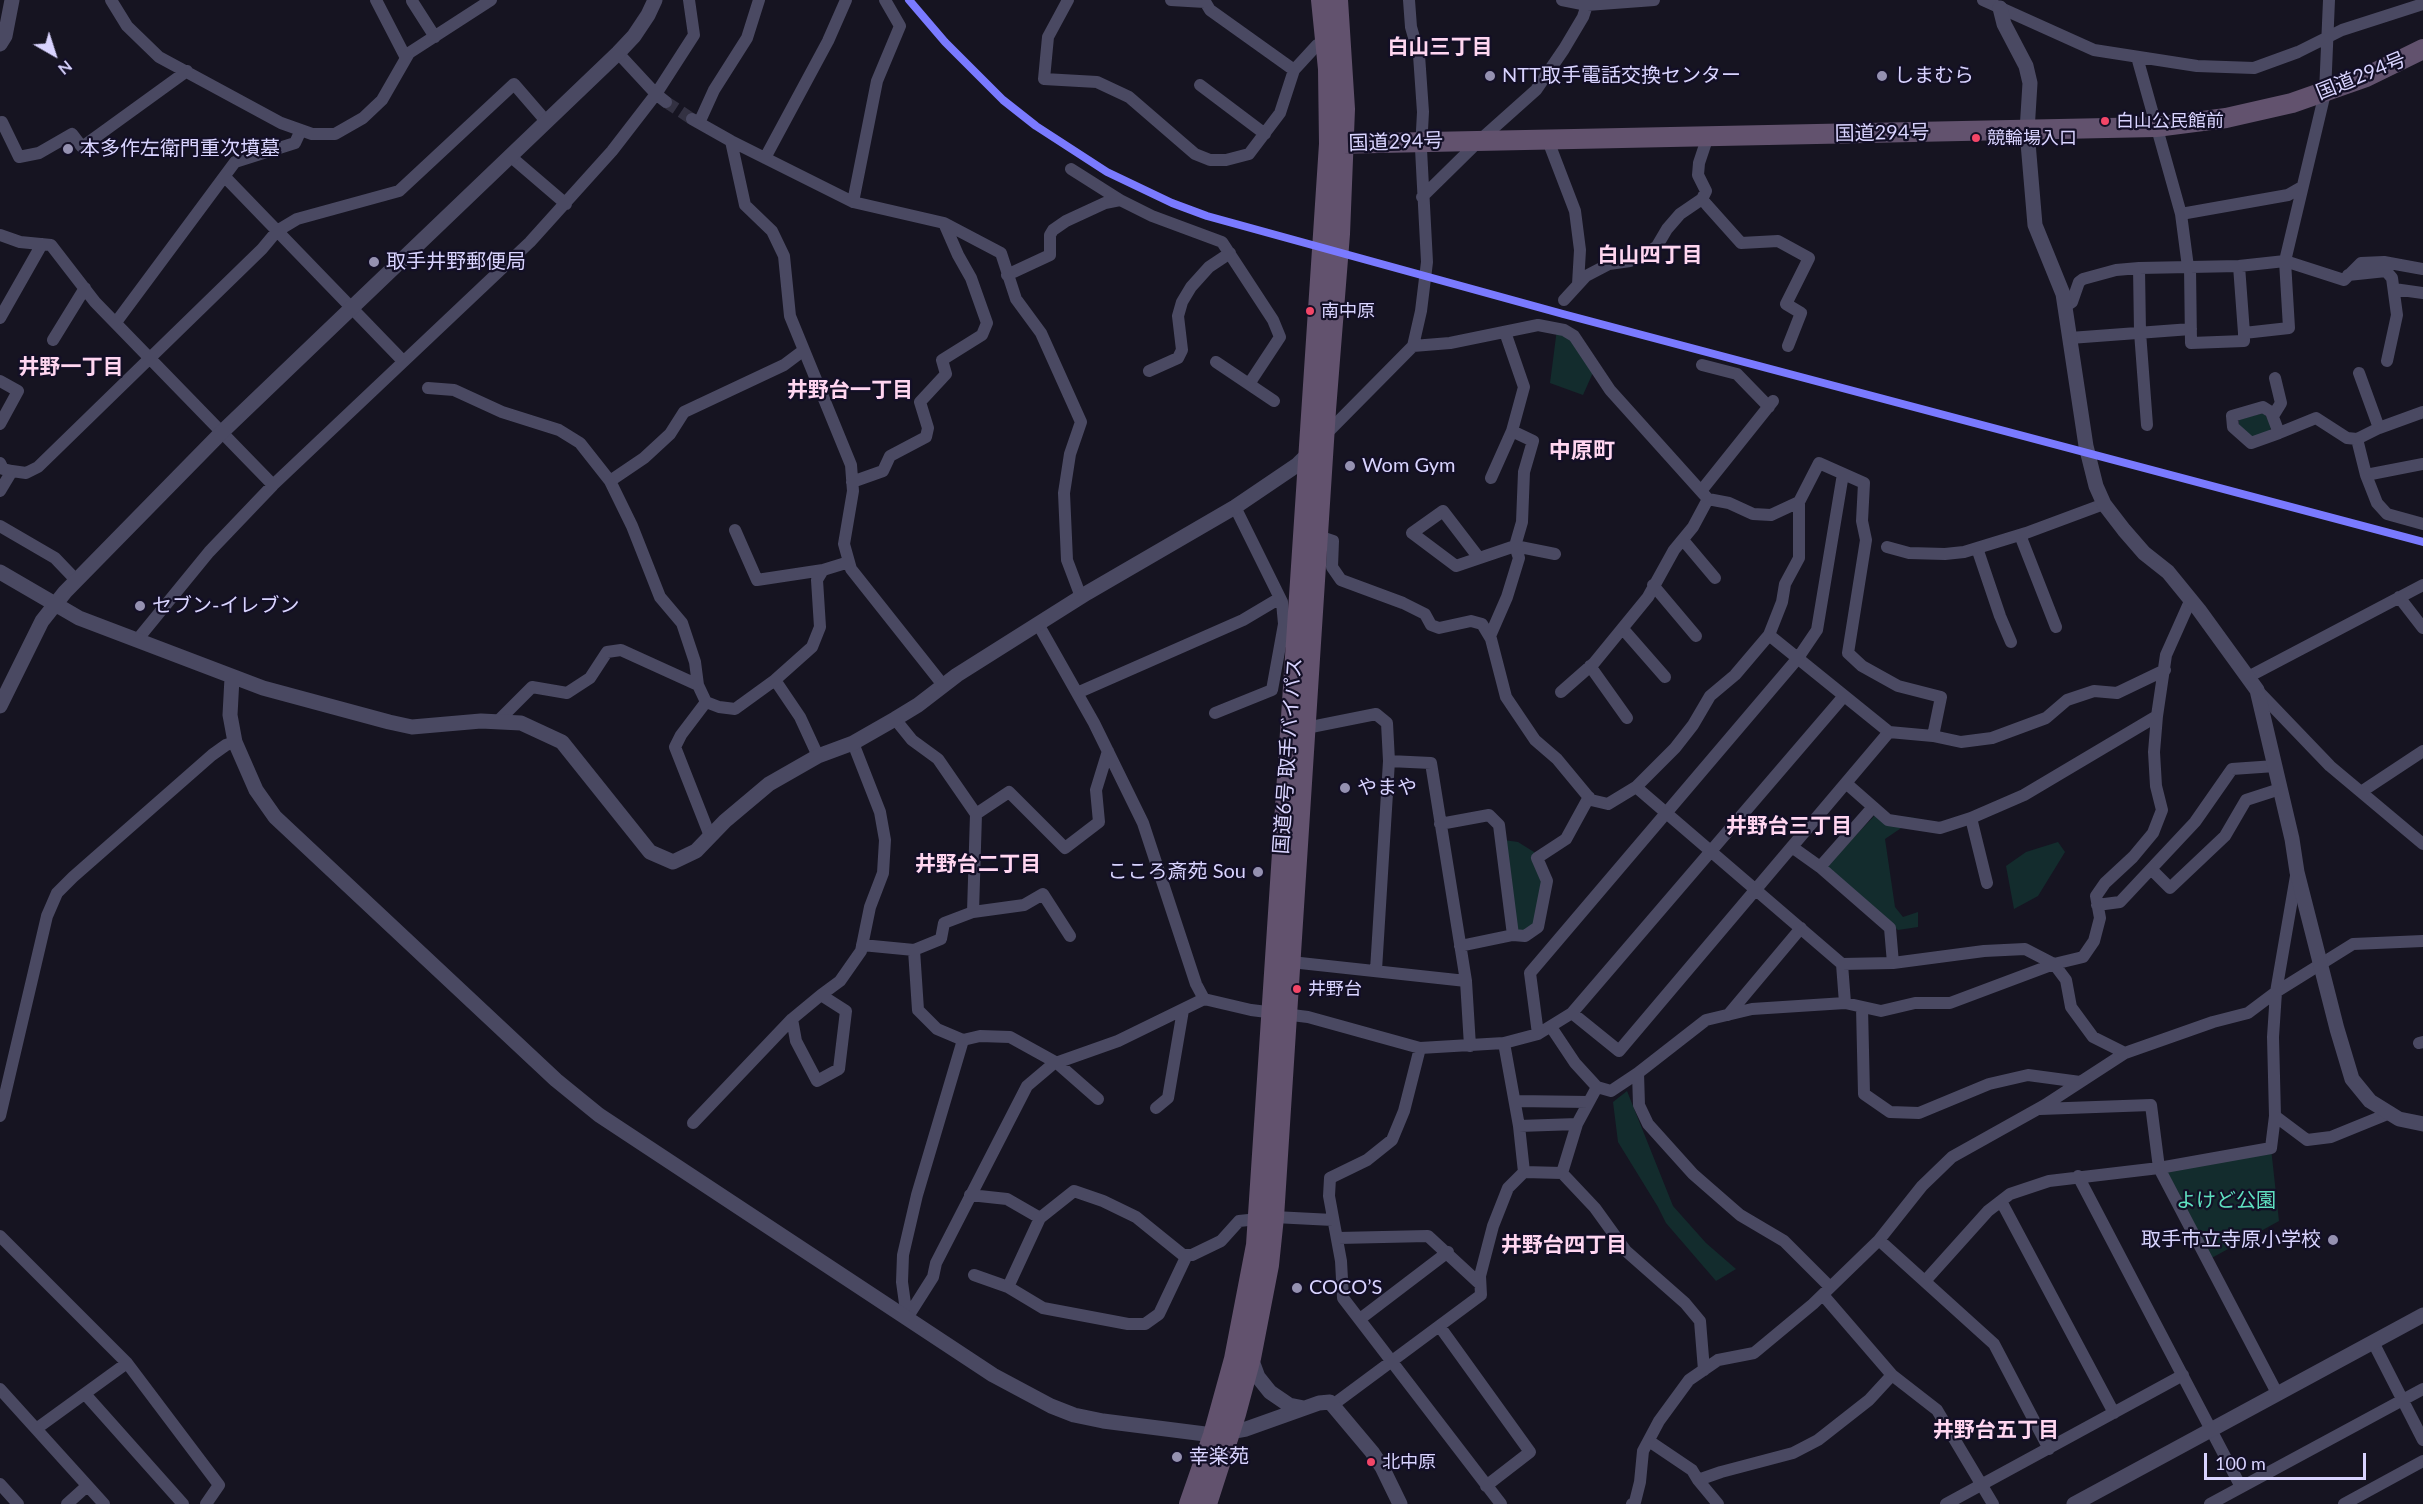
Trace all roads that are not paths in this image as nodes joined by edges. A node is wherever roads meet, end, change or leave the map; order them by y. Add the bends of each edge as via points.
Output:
1 (12, 0) edge
2 (111, 0) edge
3 (376, 0) edge
4 (491, 0) edge
5 (655, 0) edge
6 (689, 0) edge
7 (759, 0) edge
8 (846, 0) edge
9 (885, 0) edge
10 (1068, 0) edge
11 (1170, 0) edge
12 (1321, 0) edge
13 (1338, 0) edge
14 (1409, 0) edge
15 (1562, 0) edge
16 (1654, 0) edge
17 (1983, 0) edge
18 (2329, 0) edge
19 (412, 1) edge
20 (1205, 1) edge
21 (2000, 4) edge
22 (2423, 4) edge
23 (1587, 5) junction
24 (435, 38) junction
25 (2326, 38) junction
26 (1327, 42) junction
27 (0, 44) edge
28 (2423, 49) edge
29 (618, 53) junction
30 (2137, 57) junction
31 (406, 58) junction
32 (1294, 70) junction
33 (187, 71) junction
34 (1200, 85) dead end
35 (2325, 93) junction
36 (656, 94) junction
37 (666, 102) tunnel mouth
38 (546, 121) junction
39 (2, 122) dead end
40 (2156, 127) junction
41 (301, 130) junction
42 (2027, 131) junction
43 (1265, 134) junction
44 (1708, 136) junction
45 (1547, 138) junction
46 (1480, 140) junction
47 (731, 141) junction
48 (1421, 142) junction
49 (1337, 144) junction
50 (510, 156) junction
51 (765, 159) junction
52 (1071, 169) dead end
53 (225, 177) junction
54 (2302, 187) junction
55 (1422, 197) junction
56 (1702, 199) junction
57 (1120, 200) junction
58 (853, 202) junction
59 (566, 204) junction
60 (2181, 214) junction
61 (944, 223) junction
62 (276, 231) junction
63 (0, 236) edge
64 (42, 244) junction
65 (1230, 253) junction
66 (2284, 261) junction
67 (2239, 266) junction
68 (2189, 267) junction
69 (2139, 268) junction
70 (1329, 269) junction
71 (2423, 269) edge
72 (1007, 275) junction
73 (2348, 275) junction
74 (1578, 284) junction
75 (85, 288) junction
76 (2394, 290) junction
77 (2423, 293) edge
78 (1564, 300) dead end
79 (2066, 306) junction
80 (352, 309) junction
81 (0, 318) edge
82 (117, 321) junction
83 (2191, 329) junction
84 (1505, 332) junction
85 (2140, 332) junction
86 (2244, 333) junction
87 (2070, 338) junction
88 (53, 340) dead end
89 (1413, 346) junction
90 (1788, 346) dead end
91 (804, 350) junction
92 (150, 357) junction
93 (403, 361) junction
94 (2387, 361) dead end
95 (1216, 362) dead end
96 (1702, 365) dead end
97 (1149, 371) dead end
98 (2359, 373) dead end
99 (2275, 378) dead end
100 (0, 381) edge
101 (1249, 384) junction
102 (428, 388) dead end
103 (1274, 401) dead end
104 (2423, 412) edge
105 (2273, 416) junction
106 (0, 424) edge
107 (2147, 425) dead end
108 (2379, 428) junction
109 (1512, 431) junction
110 (222, 432) junction
111 (2279, 433) junction
112 (1325, 435) junction
113 (2357, 439) junction
114 (1308, 455) junction
115 (0, 464) edge
116 (2423, 464) edge
117 (12, 471) junction
118 (1843, 474) junction
119 (2366, 475) junction
120 (1491, 478) dead end
121 (610, 481) junction
122 (852, 482) junction
123 (273, 485) junction
124 (0, 491) edge
125 (1704, 495) junction
126 (1799, 502) junction
127 (2104, 504) junction
128 (1235, 507) junction
129 (2423, 524) edge
130 (0, 526) edge
131 (735, 530) dead end
132 (2020, 535) junction
133 (1318, 536) junction
134 (1683, 540) junction
135 (1515, 546) junction
136 (1887, 547) dead end
137 (1977, 548) junction
138 (1554, 554) dead end
139 (1479, 558) junction
140 (849, 562) junction
141 (823, 570) junction
142 (0, 572) edge
143 (1715, 578) dead end
144 (76, 580) junction
145 (1653, 585) junction
146 (2423, 585) edge
147 (1081, 597) junction
148 (2399, 597) junction
149 (1281, 598) junction
150 (2191, 599) junction
151 (54, 605) junction
152 (1038, 624) junction
153 (1291, 625) junction
154 (2056, 627) dead end
155 (2423, 628) edge
156 (1623, 629) junction
157 (1769, 635) junction
158 (1490, 636) junction
159 (1696, 636) dead end
160 (137, 640) junction
161 (2011, 642) dead end
162 (1798, 658) junction
163 (1590, 666) junction
164 (2165, 670) junction
165 (1665, 676) dead end
166 (2248, 676) junction
167 (232, 678) junction
168 (775, 680) junction
169 (698, 685) junction
170 (943, 686) junction
171 (2257, 690) junction
172 (1561, 692) dead end
173 (1077, 693) junction
174 (1844, 696) junction
175 (706, 702) junction
176 (0, 706) edge
177 (1215, 714) dead end
178 (2157, 716) junction
179 (1628, 718) dead end
180 (896, 719) junction
181 (496, 722) junction
182 (1306, 728) junction
183 (1889, 732) junction
184 (1933, 736) junction
185 (235, 742) junction
186 (853, 743) junction
187 (1108, 751) junction
188 (2423, 751) edge
189 (818, 756) junction
190 (1389, 761) junction
191 (2275, 766) junction
192 (1847, 784) junction
193 (1636, 787) junction
194 (2280, 789) junction
195 (2361, 792) junction
196 (1590, 798) junction
197 (1873, 807) junction
198 (1665, 813) junction
199 (976, 814) junction
200 (1971, 818) junction
201 (1440, 824) junction
202 (710, 836) junction
203 (2423, 844) edge
204 (1792, 847) junction
205 (1710, 850) junction
206 (1820, 867) junction
207 (2152, 870) junction
208 (2297, 872) junction
209 (1987, 883) dead end
210 (1756, 889) junction
211 (2097, 905) junction
212 (973, 912) junction
213 (1801, 928) junction
214 (1513, 935) junction
215 (1070, 936) dead end
216 (2423, 941) edge
217 (862, 945) junction
218 (1460, 946) junction
219 (914, 950) junction
220 (1291, 962) junction
221 (1893, 963) junction
222 (2321, 963) junction
223 (1842, 964) junction
224 (2054, 964) junction
225 (1376, 970) junction
226 (1466, 981) junction
227 (2276, 992) junction
228 (821, 995) junction
229 (1204, 999) junction
230 (1845, 1003) junction
231 (1862, 1007) junction
232 (1183, 1010) junction
233 (1280, 1013) junction
234 (1572, 1013) junction
235 (1728, 1015) junction
236 (792, 1019) junction
237 (1551, 1027) junction
238 (1538, 1034) junction
239 (963, 1040) junction
240 (1504, 1043) junction
241 (1470, 1046) junction
242 (1420, 1048) junction
243 (2125, 1053) junction
244 (1057, 1063) junction
245 (1638, 1073) junction
246 (2080, 1082) junction
247 (1597, 1087) junction
248 (1098, 1099) dead end
249 (1515, 1101) junction
250 (1589, 1102) junction
251 (1156, 1108) dead end
252 (2037, 1109) junction
253 (2390, 1113) junction
254 (0, 1116) edge
255 (2275, 1116) junction
256 (693, 1123) dead end
257 (1577, 1124) junction
258 (2423, 1124) edge
259 (1519, 1126) junction
260 (2159, 1168) junction
261 (1524, 1172) junction
262 (1562, 1173) junction
263 (2078, 1176) junction
264 (970, 1195) junction
265 (2001, 1201) junction
266 (1040, 1218) junction
267 (1266, 1218) junction
268 (1333, 1220) junction
269 (0, 1236) edge
270 (1338, 1238) junction
271 (1879, 1240) junction
272 (1448, 1252) junction
273 (1187, 1255) junction
274 (974, 1275) dead end
275 (1926, 1280) junction
276 (1480, 1284) junction
277 (1008, 1287) junction
278 (1827, 1291) junction
279 (2423, 1315) edge
280 (907, 1318) junction
281 (1360, 1319) junction
282 (1440, 1328) junction
283 (2373, 1342) junction
284 (1251, 1358) junction
285 (1393, 1361) junction
286 (127, 1363) junction
287 (1704, 1370) junction
288 (1892, 1375) junction
289 (2182, 1375) junction
290 (0, 1389) edge
291 (2423, 1389) edge
292 (2277, 1393) junction
293 (84, 1394) junction
294 (2402, 1401) junction
295 (1334, 1404) junction
296 (1304, 1408) junction
297 (2114, 1413) junction
298 (36, 1429) junction
299 (2211, 1431) junction
300 (1222, 1434) junction
301 (2423, 1440) edge
302 (1649, 1441) junction
303 (2049, 1449) junction
304 (2423, 1461) edge
305 (1698, 1480) junction
306 (0, 1484) edge
307 (1982, 1485) junction
308 (87, 1486) junction
309 (1486, 1486) junction
310 (2241, 1487) junction
311 (18, 1504) edge
312 (67, 1504) edge
313 (104, 1504) edge
314 (183, 1504) edge
315 (206, 1504) edge
316 (1189, 1504) edge
317 (1207, 1504) edge
318 (1400, 1504) edge
319 (1501, 1504) edge
320 (1632, 1504) edge
321 (1718, 1504) edge
322 (1946, 1504) edge
323 (1993, 1504) edge
324 (2074, 1504) edge
325 (2210, 1504) edge
326 (2344, 1504) edge

1 - 27 street
2 - 33 street via 128,26 159,57
3 - 31 street
4 - 24 street
5 - 29 street via 634,36
6 - 36 street via 694,35
7 - 47 street via 747,38 695,121
8 - 51 street
9 - 58 street via 900,26 877,81
10 - 43 street via 1048,37 1044,79 1097,82 1129,97 1195,153 1210,160 1249,154
11 - 20 street
12 - 26 highway, 国道6号 取手バイパス
13 - 49 highway, 国道6号 取手バイパス via 1344,65
14 - 48 street via 1419,55
15 - 23 street
16 - 23 street
17 - 21 street
18 - 25 street
19 - 24 street
20 - 32 street via 1210,10
21 - 30 street via 2094,50
21 - 42 street via 2004,24 2026,66 2030,83
22 - 25 street
23 - 46 street via 1536,90
24 - 31 street
25 - 30 street via 2254,68 2197,66
25 - 35 street
26 - 32 street via 1317,45
26 - 49 highway, 国道6号 取手バイパス
28 - 35 highway, 国道294号
29 - 36 street
29 - 38 street
30 - 40 street
31 - 41 street via 382,100 363,118 335,134
32 - 43 street via 1280,113
33 - 39 street via 82,147 72,134 39,153 19,157
33 - 41 street
34 - 43 street
35 - 40 highway, 国道294号 via 2259,111
35 - 54 street
36 - 37 street
36 - 59 street
38 - 50 street
38 - 62 street via 514,84 399,191 297,219
40 - 42 highway, 国道294号
40 - 60 street
41 - 53 street via 295,143 235,162
42 - 44 highway, 国道294号
42 - 79 street via 2035,225
44 - 45 highway, 国道294号
44 - 56 street via 1699,163 1698,175 1706,191
45 - 46 highway, 国道294号
45 - 74 street via 1575,211 1580,250
46 - 48 highway, 国道294号
46 - 55 street
47 - 51 street
47 - 91 street via 745,205 772,231 784,256 790,316
48 - 49 highway, 国道294号
48 - 55 street
49 - 70 highway, 国道6号 取手バイパス
50 - 59 street
50 - 80 street
51 - 58 street
52 - 57 street
53 - 62 street
53 - 82 street
54 - 60 street via 2289,195
54 - 66 street
55 - 89 street via 1427,262
56 - 74 street via 1680,214 1658,246 1646,255 1610,264
56 - 90 street via 1741,243 1778,241 1809,258 1786,304 1802,313
57 - 65 street via 1222,242
57 - 72 street via 1096,206 1066,221 1050,235 1050,255
58 - 61 street
59 - 93 street via 530,243
60 - 68 street
61 - 72 street via 1001,253
61 - 122 street via 971,278 987,323 982,335 942,360 946,374 920,402 928,428 926,437 890,456 883,471
62 - 80 street
62 - 92 street
63 - 64 street
64 - 75 street via 51,245
64 - 81 street
65 - 97 street via 1209,267 1182,302 1178,329 1182,350 1178,358
65 - 101 street via 1280,337
66 - 67 street
66 - 73 street via 2343,280
66 - 86 street via 2289,328
67 - 68 street
67 - 86 street
68 - 69 street
68 - 83 street
69 - 79 street via 2083,279
69 - 85 street
70 - 112 highway, 国道6号 取手バイパス
70 - 114 highway, 国道6号 取手バイパス
71 - 73 street via 2384,262 2361,263
72 - 147 street via 1016,299 1041,333 1081,422 1070,454 1064,493 1067,560
73 - 76 street via 2386,271
74 - 78 street
75 - 82 street
75 - 88 street
76 - 77 street
76 - 94 street via 2397,315
79 - 87 street
80 - 93 street
80 - 110 street
82 - 92 street
83 - 85 street
83 - 86 street via 2192,343 2244,341
84 - 89 street
84 - 109 street via 1524,387
84 - 125 street via 1538,325 1574,336 1610,390
85 - 87 street
85 - 107 street
87 - 127 street via 2090,469
89 - 112 street
91 - 121 street via 784,365 684,412 670,434
91 - 122 street via 851,465
92 - 110 street
92 - 117 street via 38,466 26,473
93 - 123 street
95 - 101 street
96 - 125 street via 1737,374 1771,404
98 - 108 street
99 - 105 street via 2281,403
100 - 106 street via 18,391
101 - 103 street
102 - 121 street via 454,390 502,412 559,430 580,443
104 - 108 street
105 - 111 street
105 - 111 street via 2263,407 2232,416 2233,427 2251,443
108 - 113 street
109 - 120 street
109 - 135 street via 1533,441 1524,472 1522,522
110 - 123 street
110 - 144 street
111 - 113 street via 2316,418 2347,438
112 - 114 street
112 - 133 highway, 国道6号 取手バイパス
113 - 119 street
114 - 128 street
114 - 153 highway, 国道6号 取手バイパス
115 - 117 street
116 - 119 street
117 - 124 street
118 - 126 street via 1819,463
118 - 162 street via 1818,630
118 - 184 street via 1864,483 1862,521 1866,540 1848,652 1862,666 1898,686 1941,697
119 - 129 street via 2377,503 2387,514
121 - 169 street via 660,597 682,623
122 - 140 street via 844,544
123 - 160 street via 209,552
125 - 126 street via 1753,514 1771,515
125 - 134 street via 1693,527
126 - 157 street via 1799,558 1785,584
127 - 132 street
127 - 150 street via 2144,553 2168,572
128 - 147 street
128 - 149 street
130 - 144 street via 55,558
131 - 141 street via 757,579
132 - 137 street
132 - 154 street
133 - 158 street via 1333,541 1332,567 1341,580 1403,603 1425,614 1431,625 1446,628 1471,621 1482,624
133 - 182 highway, 国道6号 取手バイパス
134 - 143 street
134 - 145 street
135 - 138 street
135 - 139 street
135 - 158 street via 1519,558
136 - 137 street via 1909,553 1945,554
137 - 161 street
139 - 139 street via 1456,566 1412,533 1443,511
140 - 141 street
140 - 170 street
141 - 168 street via 817,580 820,627 812,647
142 - 151 street
144 - 151 street
145 - 156 street
145 - 159 street
146 - 148 street
147 - 152 street
148 - 155 street
148 - 166 street
149 - 153 street
149 - 173 street via 1243,620
150 - 164 street via 2166,655
150 - 166 street
151 - 160 street
151 - 176 street via 42,621
152 - 170 street
152 - 173 street
153 - 177 street via 1272,690
153 - 233 highway, 国道6号 取手バイパス
156 - 163 street
156 - 165 street
157 - 162 street
157 - 193 street via 1735,675 1710,696 1676,748
158 - 196 street via 1506,697 1535,740
160 - 167 street
162 - 174 street
162 - 198 street
163 - 172 street
163 - 179 street
164 - 178 street
164 - 184 street via 2117,693 2094,691 2067,700 2046,718 1992,738 1961,742
166 - 171 street
167 - 181 street via 412,727
167 - 185 street via 230,715
168 - 175 street via 735,709
168 - 189 street via 800,717
169 - 175 street
169 - 181 street via 621,650 607,652 590,678 567,693 532,687
170 - 180 street
171 - 191 street
171 - 195 street via 2330,766
173 - 187 street
174 - 183 street
174 - 205 street
175 - 202 street via 675,747
178 - 200 street via 2024,795
178 - 211 street via 2154,752 2162,810 2153,833 2096,896
180 - 186 street
180 - 199 street via 912,740 938,759
181 - 202 street via 520,723 562,742 650,852 673,862 696,851
182 - 190 street via 1376,714 1387,723
182 - 220 highway, 国道6号 取手バイパス
183 - 184 street
183 - 192 street
185 - 254 street via 212,755 57,893 47,916
185 - 280 street via 252,782 275,817 574,1096
186 - 189 street
186 - 217 street via 880,812 885,840 883,873
187 - 199 street via 1096,790 1099,822 1065,848 1009,792
187 - 229 street via 1148,834
188 - 195 street
189 - 202 street via 769,784
190 - 201 street via 1431,763
190 - 225 street
191 - 194 street
191 - 207 street via 2232,769 2195,822
192 - 197 street
192 - 204 street
193 - 196 street via 1608,804
193 - 198 street
194 - 207 street via 2246,800 2225,837 2170,888
194 - 208 street
195 - 203 street
196 - 214 street via 1566,839 1537,858 1547,881 1538,927 1525,936
197 - 200 street via 1888,820 1940,828
197 - 206 street
198 - 205 street
198 - 238 street via 1530,973
199 - 212 street
200 - 209 street
201 - 214 street via 1489,815 1499,825
201 - 218 street
204 - 206 street
204 - 210 street
205 - 210 street
205 - 234 street
206 - 221 street via 1890,928
207 - 211 street via 2120,902
208 - 222 street
208 - 227 street
210 - 213 street
210 - 234 street via 1619,1051
211 - 224 street via 2100,918 2094,941 2083,957
212 - 215 street via 1024,905 1043,894
212 - 219 street via 944,923 941,939
213 - 223 street
213 - 235 street
214 - 218 street
216 - 222 street via 2353,944
217 - 219 street
217 - 228 street via 840,981
218 - 226 street
219 - 239 street via 918,1010 937,1029
220 - 225 street
220 - 233 highway, 国道6号 取手バイパス
221 - 223 street
221 - 224 street via 2025,949
222 - 227 street
222 - 253 street via 2352,1079 2370,1101
223 - 230 street
224 - 231 street via 1950,1003 1915,1003 1881,1011
224 - 243 street via 2066,980 2071,1007 2093,1037
225 - 226 street
226 - 241 street
227 - 243 street via 2248,1013
227 - 255 street
228 - 236 street
228 - 236 street via 846,1011 839,1069 817,1081 796,1041
229 - 232 street
229 - 233 street
230 - 231 street
230 - 235 street via 1752,1009
231 - 246 street via 1864,1094 1890,1112 1919,1113 1989,1084 2028,1074
232 - 244 street via 1118,1041
232 - 251 street via 1168,1098
233 - 242 street
233 - 267 highway, 国道6号 取手バイパス
234 - 237 street
235 - 245 street via 1706,1020
236 - 256 street
237 - 238 street
237 - 247 street
238 - 240 street
239 - 244 street via 1010,1037
239 - 280 street via 903,1255
240 - 241 street
240 - 249 street
241 - 242 street
242 - 268 street via 1404,1111 1392,1140 1367,1160 1330,1178
243 - 246 street
244 - 248 street
244 - 264 street via 1027,1086
245 - 247 street via 1611,1091
245 - 278 street via 1639,1105 1648,1124 1693,1174 1740,1215 1784,1241
246 - 252 street
247 - 250 street
249 - 250 street
249 - 259 street
250 - 257 street
252 - 260 street via 2151,1106
252 - 271 street via 1952,1157 1922,1186
253 - 255 street via 2331,1137 2307,1140
253 - 258 street
255 - 260 street via 2271,1148
257 - 259 street
257 - 262 street
259 - 261 street
260 - 263 street
260 - 292 street
261 - 262 street
261 - 276 street via 1508,1188 1493,1226
262 - 287 street via 1596,1208 1626,1251 1700,1321
263 - 265 street via 2049,1181
263 - 289 street
264 - 266 street via 1007,1199
264 - 280 street via 936,1263 933,1277
265 - 275 street
265 - 297 street
266 - 273 street via 1074,1191 1136,1217
266 - 277 street
267 - 268 street
267 - 273 street via 1239,1221 1221,1241
267 - 284 highway, 国道6号 取手バイパス via 1266,1284
267 - 300 highway, 国道6号 取手バイパス via 1254,1256
268 - 270 street
269 - 286 street
270 - 272 street via 1428,1236
270 - 281 street via 1343,1298
271 - 275 street
271 - 278 street
272 - 276 street
272 - 281 street
273 - 277 street via 1159,1314 1145,1324 1043,1308
274 - 277 street
275 - 303 street via 1994,1344
276 - 282 street via 1481,1295
278 - 287 street via 1754,1353 1718,1360
278 - 288 street
279 - 283 street
280 - 300 street via 993,1375 1051,1407 1102,1421
281 - 285 street
282 - 285 street
282 - 309 street via 1530,1452
283 - 292 street
283 - 294 street
284 - 296 street via 1258,1377 1270,1392 1289,1405
284 - 300 highway, 国道6号 取手バイパス
285 - 295 street
285 - 309 street
286 - 293 street
286 - 315 street via 219,1485
287 - 302 street via 1689,1380
288 - 305 street via 1869,1401 1818,1440 1793,1452
288 - 307 street via 1937,1410
289 - 297 street
289 - 299 street
290 - 298 street
291 - 294 street
292 - 299 street
293 - 298 street
293 - 314 street
294 - 301 street
294 - 310 street
295 - 296 street via 1325,1401
295 - 318 street via 1382,1467
296 - 300 street
297 - 303 street
298 - 308 street
299 - 310 street
299 - 324 street
300 - 316 highway, 国道6号 取手バイパス
300 - 317 highway, 国道6号 取手バイパス
302 - 305 street via 1692,1470
302 - 320 street via 1643,1451 1640,1482
303 - 307 street
304 - 326 street
305 - 321 street
306 - 311 street
307 - 322 street
307 - 323 street
308 - 312 street
308 - 313 street
309 - 319 street
310 - 325 street

